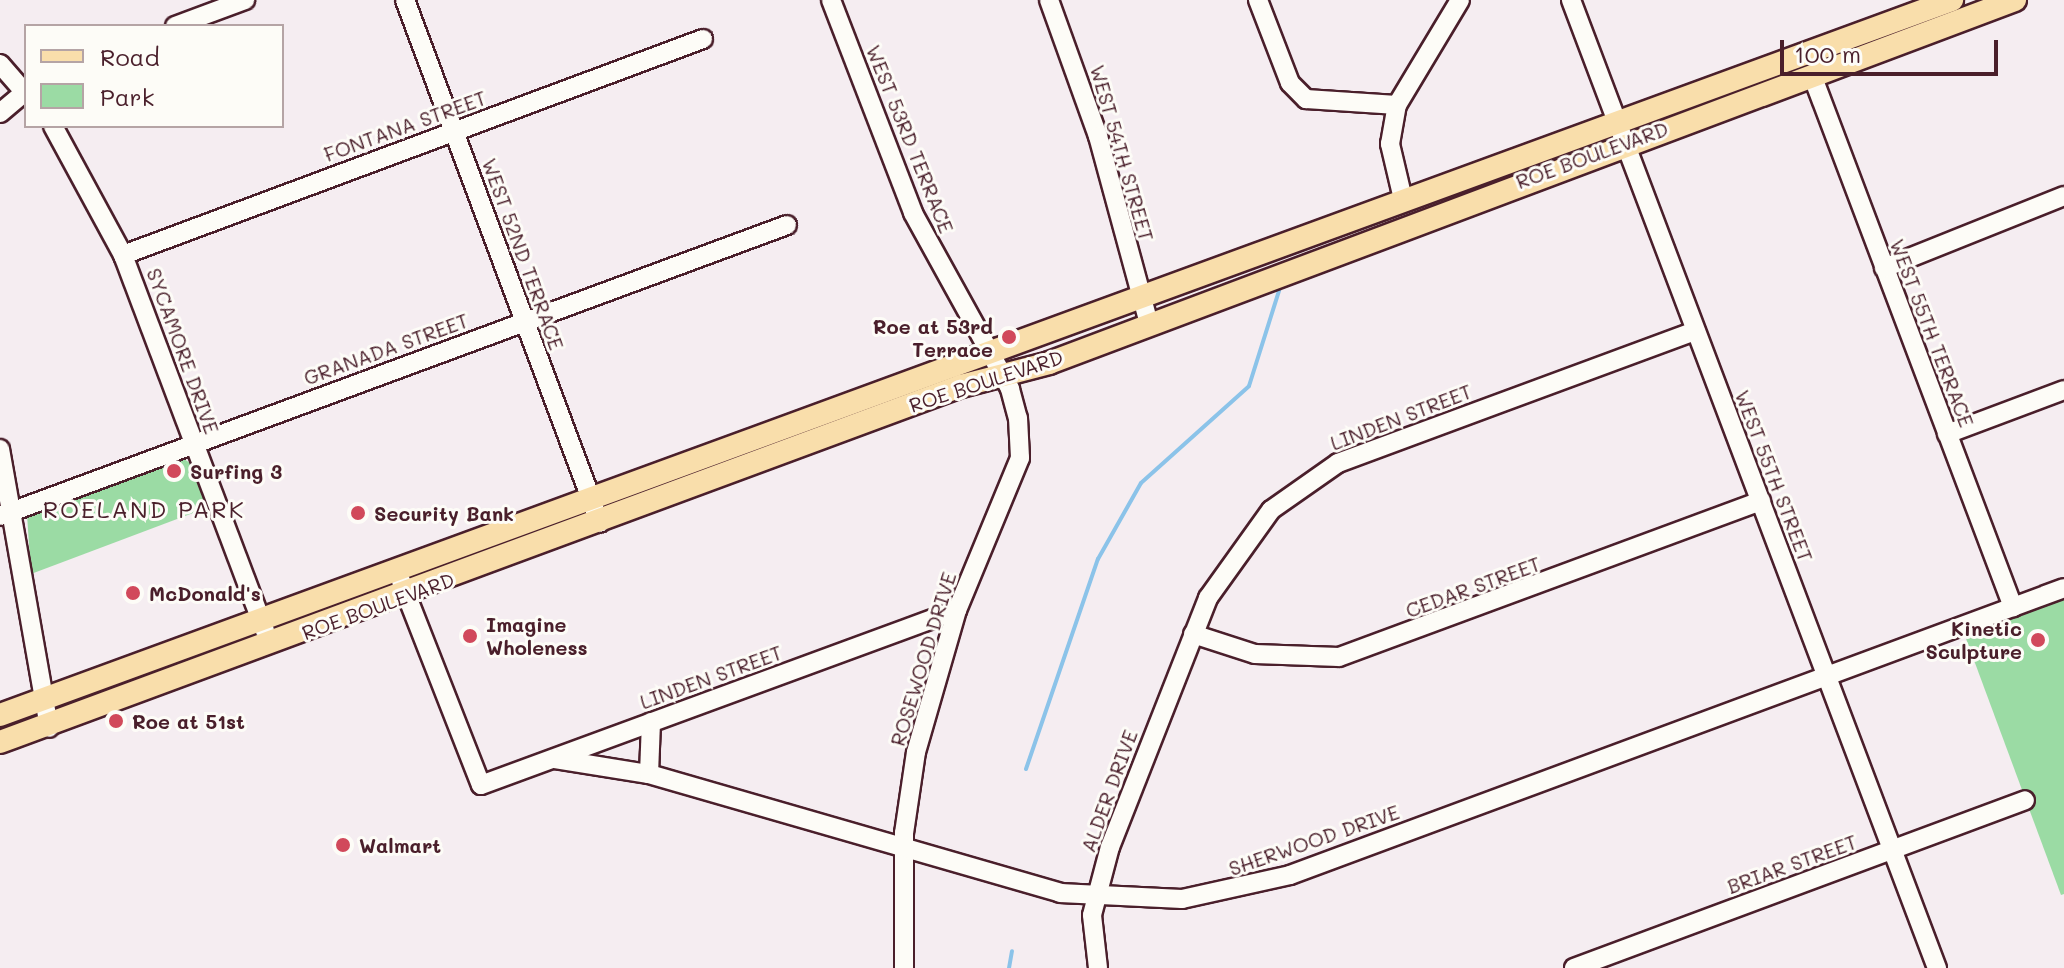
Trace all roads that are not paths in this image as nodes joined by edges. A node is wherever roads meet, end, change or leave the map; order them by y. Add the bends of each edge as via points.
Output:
1 (245, 0) edge
2 (405, 0) edge
3 (831, 0) edge
4 (1049, 0) edge
5 (1258, 0) edge
6 (1460, 0) edge
7 (1571, 0) edge
8 (1952, 0) edge
9 (2015, 0) edge
10 (180, 24) edge
11 (703, 39) dead end
12 (0, 64) edge
13 (1812, 75) junction
14 (24, 90) edge
15 (24, 94) edge
16 (1397, 105) junction
17 (0, 113) edge
18 (1617, 120) junction
19 (54, 128) edge
20 (455, 131) junction
21 (1625, 142) junction
22 (2064, 196) edge
23 (1403, 199) junction
24 (787, 225) dead end
25 (123, 255) junction
26 (1884, 268) junction
27 (1144, 310) junction
28 (525, 322) junction
29 (1695, 331) junction
30 (988, 356) junction
31 (1001, 375) junction
32 (2064, 390) edge
33 (1947, 434) junction
34 (194, 443) junction
35 (0, 449) edge
36 (1761, 501) junction
37 (5, 513) edge
38 (596, 513) junction
39 (403, 585) junction
40 (2064, 588) edge
41 (2013, 607) junction
42 (957, 610) junction
43 (263, 624) junction
44 (1193, 634) junction
45 (269, 646) junction
46 (1827, 677) junction
47 (41, 704) junction
48 (0, 715) edge
49 (651, 722) junction
50 (49, 728) junction
51 (0, 742) edge
52 (555, 759) junction
53 (649, 774) junction
54 (2025, 800) dead end
55 (904, 850) junction
56 (1893, 850) junction
57 (1097, 897) junction
58 (904, 968) edge
59 (1098, 968) edge
60 (1574, 968) edge
61 (1937, 968) edge

1 - 10 street
2 - 20 street, WEST 52ND TERRACE
3 - 30 street, WEST 53RD TERRACE via 913,213
4 - 27 street, WEST 54TH STREET via 1098,136
5 - 16 street via 1290,83 1306,99
6 - 16 street via 1404,83
7 - 18 street, WEST 55TH STREET
8 - 18 main road, ROE BOULEVARD
9 - 13 main road, ROE BOULEVARD
11 - 20 street, FONTANA STREET
12 - 14 street
13 - 21 main road, ROE BOULEVARD
13 - 26 street, WEST 55TH TERRACE
15 - 17 street
16 - 23 street via 1390,144
18 - 21 street, WEST 55TH STREET
18 - 23 main road, ROE BOULEVARD
19 - 25 street, SYCAMORE DRIVE
20 - 25 street, FONTANA STREET
20 - 28 street, WEST 52ND TERRACE
21 - 27 main road, ROE BOULEVARD
21 - 29 street, WEST 55TH STREET
22 - 26 street
23 - 27 main road, ROE BOULEVARD
24 - 28 street, GRANADA STREET
25 - 34 street, SYCAMORE DRIVE
26 - 33 street, WEST 55TH TERRACE
27 - 30 main road, ROE BOULEVARD
27 - 31 main road, ROE BOULEVARD
28 - 34 street, GRANADA STREET
28 - 38 street, WEST 52ND TERRACE
29 - 36 street, WEST 55TH STREET
29 - 44 street, LINDEN STREET via 1338,463 1305,482 1241,542
30 - 31 street, WEST 53RD TERRACE
30 - 38 main road, ROE BOULEVARD
31 - 38 main road, ROE BOULEVARD
31 - 42 street, ROSEWOOD DRIVE via 1018,418 1020,458
32 - 33 street
33 - 41 street, WEST 55TH TERRACE
34 - 37 street, GRANADA STREET
34 - 43 street, SYCAMORE DRIVE
35 - 37 street
36 - 44 street, CEDAR STREET via 1349,654 1283,658
36 - 46 street, WEST 55TH STREET
37 - 47 street
38 - 39 main road, ROE BOULEVARD
39 - 43 main road, ROE BOULEVARD
39 - 45 main road, ROE BOULEVARD
39 - 52 street, LINDEN STREET via 481,785
40 - 41 street, SHERWOOD DRIVE
41 - 46 street, SHERWOOD DRIVE
42 - 49 street, LINDEN STREET
42 - 55 street, ROSEWOOD DRIVE via 916,752
43 - 45 street, SYCAMORE DRIVE
43 - 47 main road, ROE BOULEVARD
44 - 57 street, ALDER DRIVE
45 - 50 main road, ROE BOULEVARD
46 - 56 street, WEST 55TH STREET
46 - 57 street, SHERWOOD DRIVE via 1242,890 1150,901
47 - 48 main road, ROE BOULEVARD
47 - 50 street
49 - 52 street, LINDEN STREET
49 - 53 street
50 - 51 main road, ROE BOULEVARD
52 - 53 street, SHERWOOD DRIVE
53 - 55 street, SHERWOOD DRIVE
54 - 56 street, BRIAR STREET
55 - 57 street, SHERWOOD DRIVE
55 - 58 street, ROSEWOOD DRIVE
56 - 60 street, BRIAR STREET
56 - 61 street, WEST 55TH STREET
57 - 59 street, ALDER DRIVE via 1091,927

